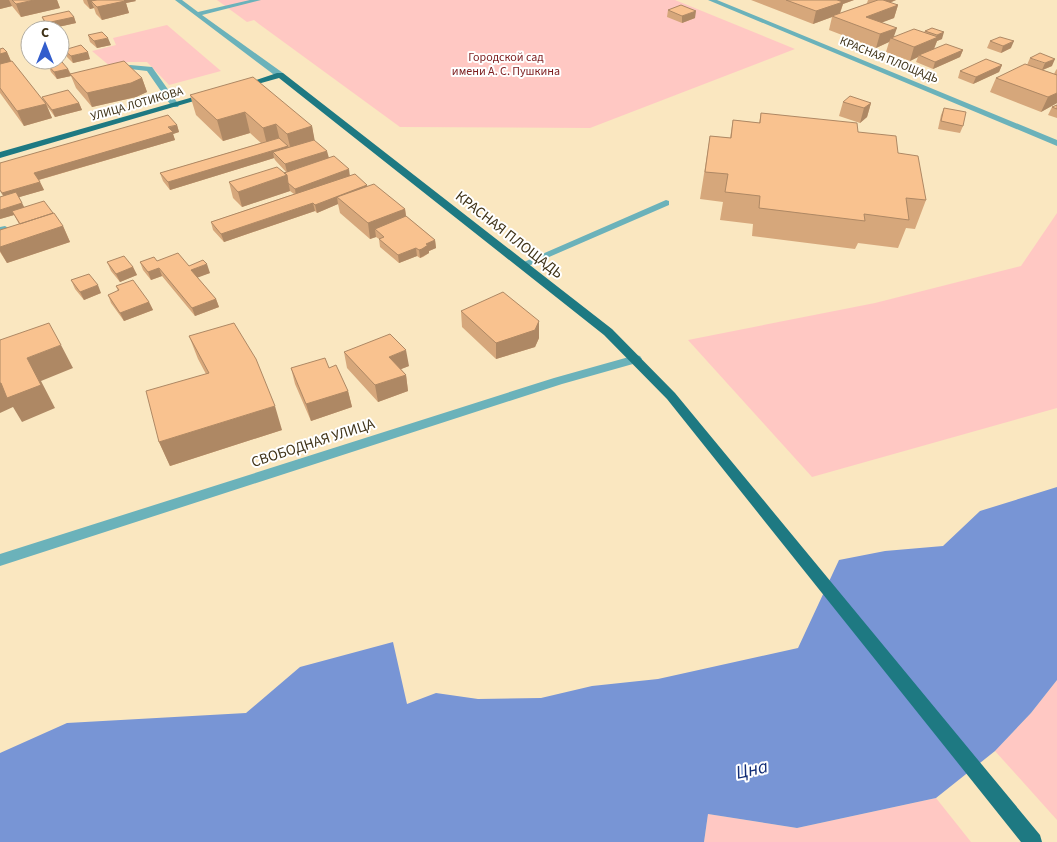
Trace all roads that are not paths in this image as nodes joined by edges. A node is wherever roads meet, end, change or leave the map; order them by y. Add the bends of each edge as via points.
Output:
1 (178, 0) edge
2 (258, 0) edge
3 (711, 0) edge
4 (197, 14) junction
5 (105, 74) edge
6 (280, 75) junction
7 (236, 88) edge
8 (219, 93) edge
9 (175, 105) junction
10 (1057, 143) edge
11 (0, 154) edge
12 (666, 203) dead end
13 (522, 265) junction
14 (636, 359) junction
15 (0, 560) edge
16 (1033, 842) edge

1 - 4 street
2 - 4 street
3 - 10 street, КРАСНАЯ ПЛОЩАДЬ
4 - 6 street
5 - 9 street via 130,67 148,69
6 - 7 main road
6 - 13 main road, КРАСНАЯ ПЛОЩАДЬ
8 - 9 main road, УЛИЦА ЛОТИКОВА
9 - 11 main road, УЛИЦА ЛОТИКОВА
12 - 13 street
13 - 14 main road, КРАСНАЯ ПЛОЩАДЬ via 608,332
14 - 15 street, СВОБОДНАЯ УЛИЦА
14 - 16 main road, КРАСНАЯ ПЛОЩАДЬ via 671,396

